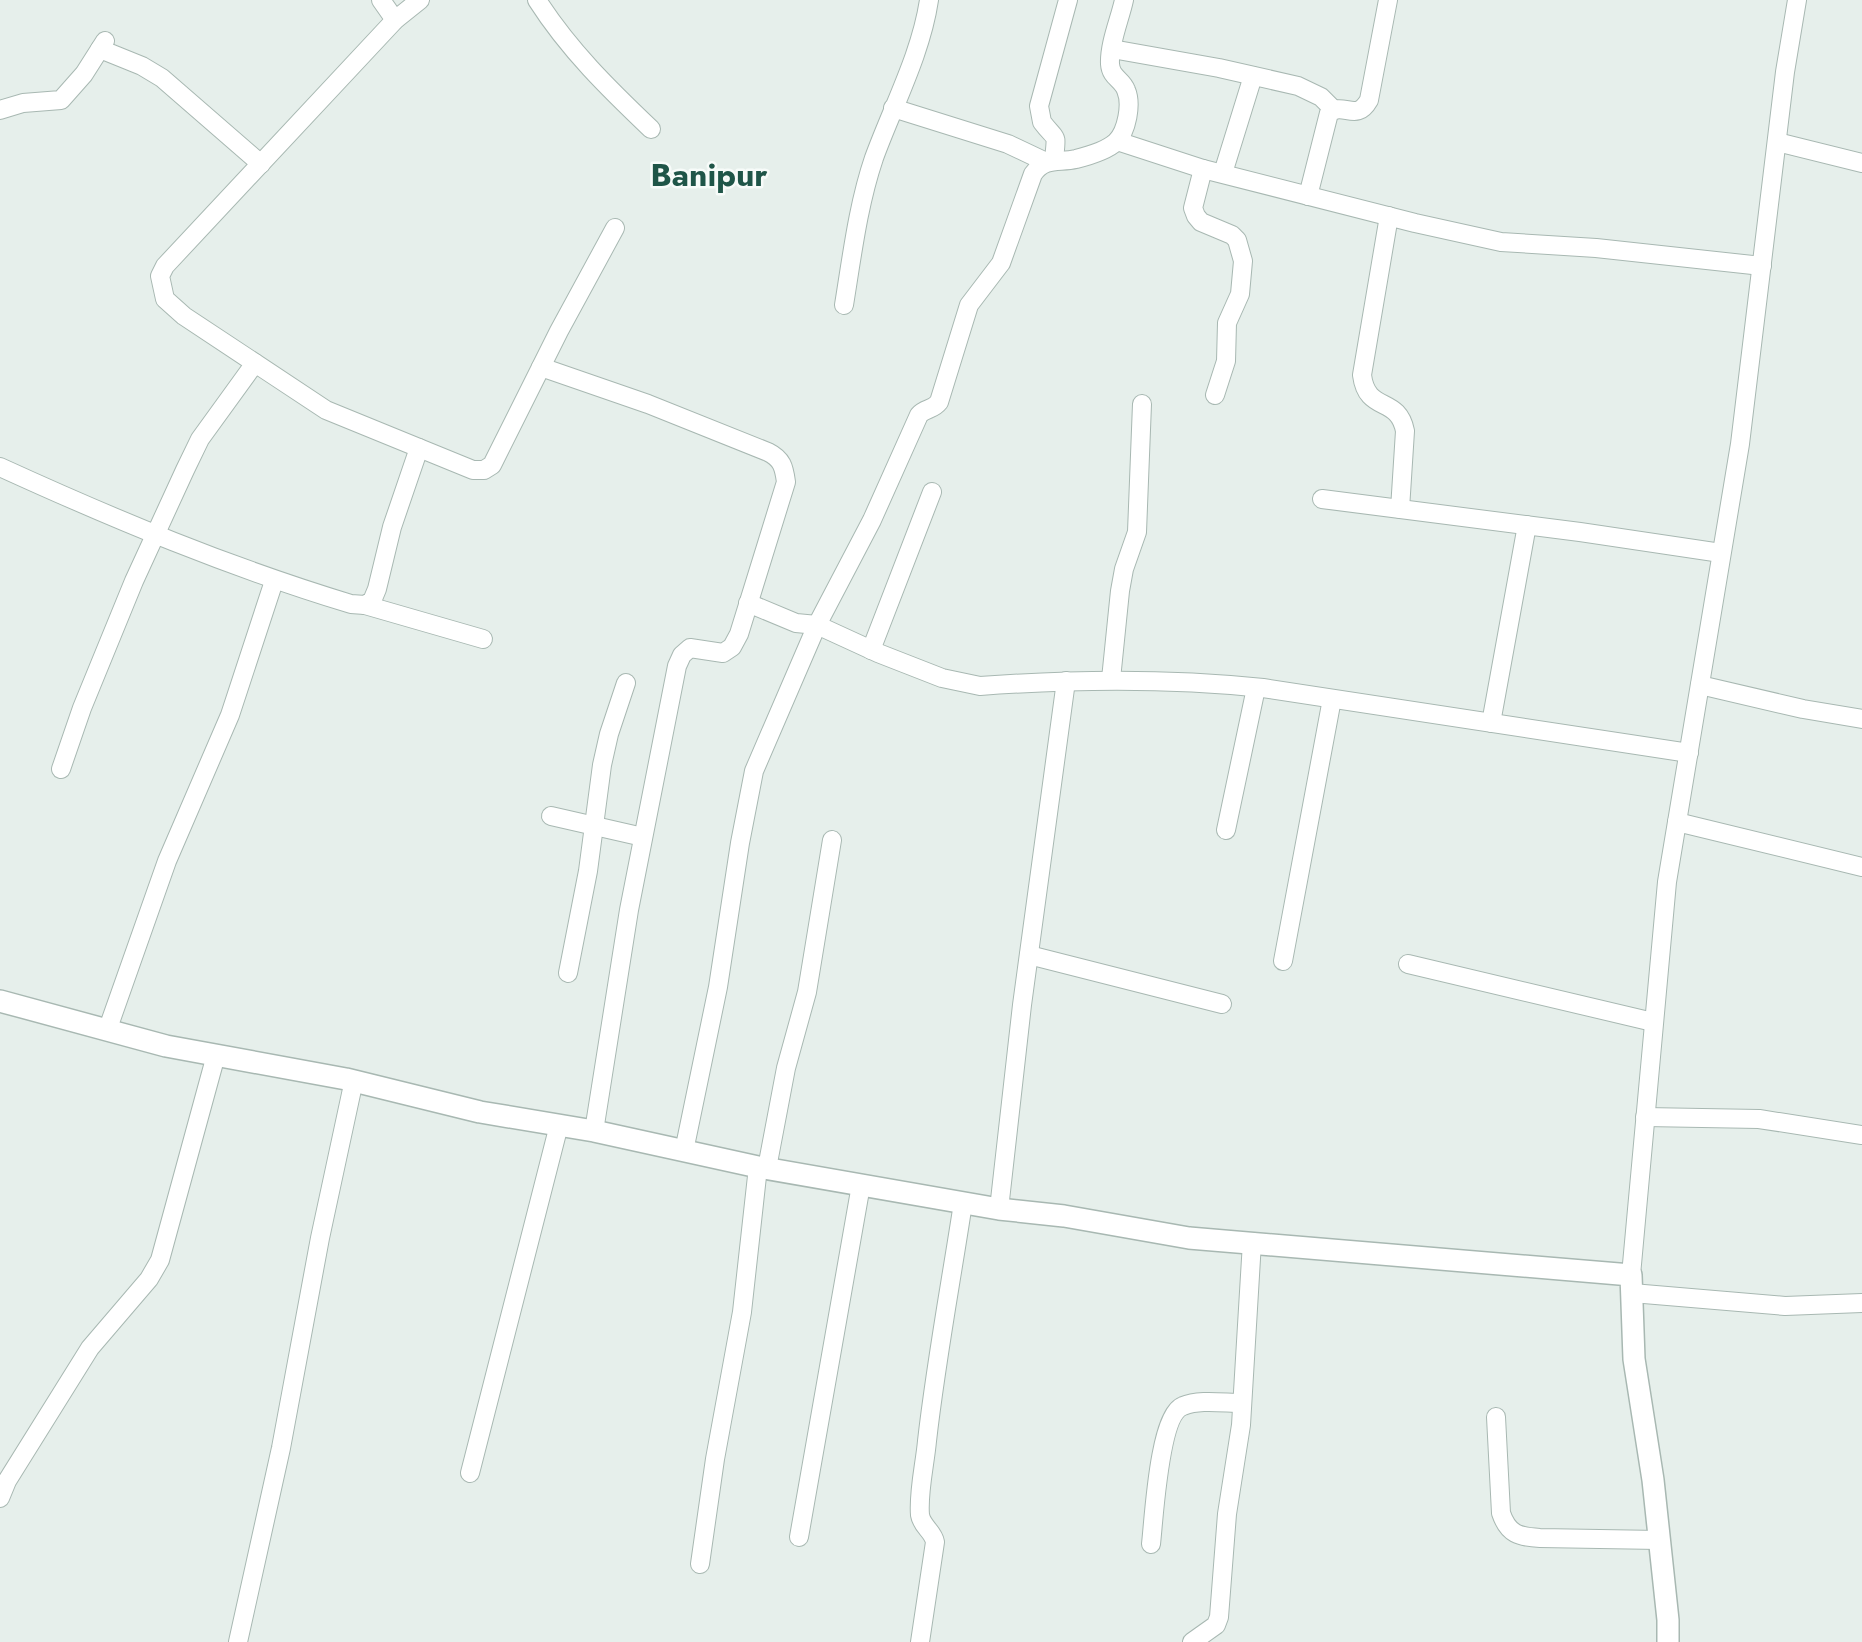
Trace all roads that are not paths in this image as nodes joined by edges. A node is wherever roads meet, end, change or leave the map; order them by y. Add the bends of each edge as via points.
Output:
1 (380, 0) edge
2 (421, 0) edge
3 (537, 0) edge
4 (929, 0) edge
5 (1068, 0) edge
6 (1124, 0) edge
7 (1388, 0) edge
8 (1797, 0) edge
9 (395, 20) junction
10 (1112, 49) junction
11 (1253, 76) junction
12 (893, 108) junction
13 (0, 110) edge
14 (1334, 110) junction
15 (651, 129) dead end
16 (1117, 141) junction
17 (1777, 142) junction
18 (1049, 161) junction
19 (1862, 163) edge
20 (261, 164) junction
21 (1203, 169) junction
22 (1223, 173) junction
23 (1308, 196) junction
24 (1389, 216) junction
25 (615, 228) dead end
26 (1762, 266) junction
27 (844, 305) dead end
28 (255, 363) junction
29 (541, 367) junction
30 (1215, 395) dead end
31 (1142, 404) dead end
32 (419, 448) junction
33 (0, 467) edge
34 (932, 492) dead end
35 (1322, 499) dead end
36 (1401, 509) junction
37 (1527, 525) junction
38 (155, 536) junction
39 (1721, 553) junction
40 (274, 581) junction
41 (748, 603) junction
42 (365, 605) junction
43 (817, 625) junction
44 (483, 639) dead end
45 (871, 650) junction
46 (1111, 679) junction
47 (1066, 681) junction
48 (626, 683) dead end
49 (1700, 685) junction
50 (1256, 688) junction
51 (1332, 699) junction
52 (1862, 719) edge
53 (1491, 723) junction
54 (1689, 753) junction
55 (61, 769) dead end
56 (551, 816) dead end
57 (1677, 822) junction
58 (593, 826) junction
59 (1226, 830) dead end
60 (643, 837) junction
61 (831, 840) dead end
62 (1862, 867) edge
63 (1030, 955) junction
64 (1283, 961) dead end
65 (1408, 964) dead end
66 (568, 973) dead end
67 (0, 1001) edge
68 (1222, 1004) dead end
69 (1653, 1022) junction
70 (107, 1031) junction
71 (216, 1055) junction
72 (354, 1080) junction
73 (1644, 1117) junction
74 (559, 1125) junction
75 (594, 1131) junction
76 (1862, 1135) edge
77 (684, 1151) junction
78 (762, 1167) junction
79 (861, 1185) junction
80 (963, 1203) junction
81 (999, 1209) junction
82 (1252, 1242) junction
83 (1631, 1284) junction
84 (1862, 1303) edge
85 (1242, 1403) junction
86 (1496, 1417) dead end
87 (470, 1473) dead end
88 (0, 1498) edge
89 (799, 1537) dead end
90 (1659, 1541) junction
91 (1151, 1544) dead end
92 (701, 1564) dead end
93 (238, 1642) edge
94 (920, 1642) edge
95 (1192, 1642) edge
96 (1668, 1642) edge

1 - 9 street
2 - 9 street
3 - 15 street via 581,61
4 - 12 street
5 - 18 street via 1039,106 1042,122 1056,137
6 - 10 street
7 - 14 street via 1369,100 1359,111
8 - 17 street
9 - 20 street
10 - 11 street
10 - 16 street via 1111,71 1129,100
11 - 14 street via 1309,90
11 - 22 street
12 - 18 street
12 - 27 street via 867,184
13 - 20 street via 61,100 85,74 103,44 162,78
14 - 23 street via 1325,121
16 - 18 street via 1076,159
16 - 21 street
17 - 19 street
17 - 26 street
18 - 43 street via 1033,174 1002,263 969,305 939,402 919,415 872,520
20 - 28 street via 160,276 165,299
21 - 22 street
21 - 30 street via 1193,208 1196,216 1232,235 1243,261 1240,294 1227,323 1226,362
22 - 23 street
23 - 24 street
24 - 26 street via 1501,242
24 - 36 street via 1362,375 1372,400 1392,408 1403,420
25 - 29 street
26 - 39 street
28 - 32 street via 326,410
28 - 38 street via 200,439
29 - 32 street via 492,465 473,470
29 - 41 street via 778,457 786,482
31 - 46 street via 1137,532 1122,580
32 - 42 street via 391,527 377,589
33 - 38 street
34 - 45 street
35 - 36 street
36 - 37 street
37 - 39 street
37 - 53 street
38 - 40 street
38 - 55 street
39 - 49 street
40 - 42 street
40 - 70 street via 230,715 167,861
41 - 43 street via 796,623
41 - 60 street via 732,647 723,653 690,648 677,666
42 - 44 street
43 - 45 street
43 - 77 street via 761,750 749,792 718,987
45 - 47 street via 965,685
46 - 47 street
46 - 50 street
47 - 63 street
48 - 58 street via 609,734
49 - 52 street
49 - 54 street
50 - 51 street
50 - 59 street
51 - 53 street
51 - 64 street
53 - 54 street
54 - 57 street
56 - 58 street
57 - 62 street
57 - 69 street
58 - 60 street
58 - 66 street
60 - 75 street
61 - 78 street via 807,992
63 - 68 street
63 - 81 street
65 - 69 street
67 - 70 street
69 - 73 street
70 - 71 street
71 - 72 street
71 - 88 street via 160,1260 90,1348
72 - 74 street via 480,1112
72 - 93 street
73 - 76 street via 1759,1119
73 - 83 street
74 - 75 street
74 - 87 street
75 - 77 street
77 - 78 street
78 - 79 street
78 - 92 street
79 - 80 street
79 - 89 street
80 - 81 street
80 - 94 street via 921,1496 920,1517 935,1542
81 - 82 street via 1189,1238
82 - 83 street
82 - 85 street
83 - 84 street via 1785,1306
83 - 90 street via 1634,1359
85 - 91 street via 1191,1404 1176,1410 1168,1422
85 - 95 street via 1219,1617 1216,1625
86 - 90 street via 1501,1513 1512,1533
90 - 96 street

